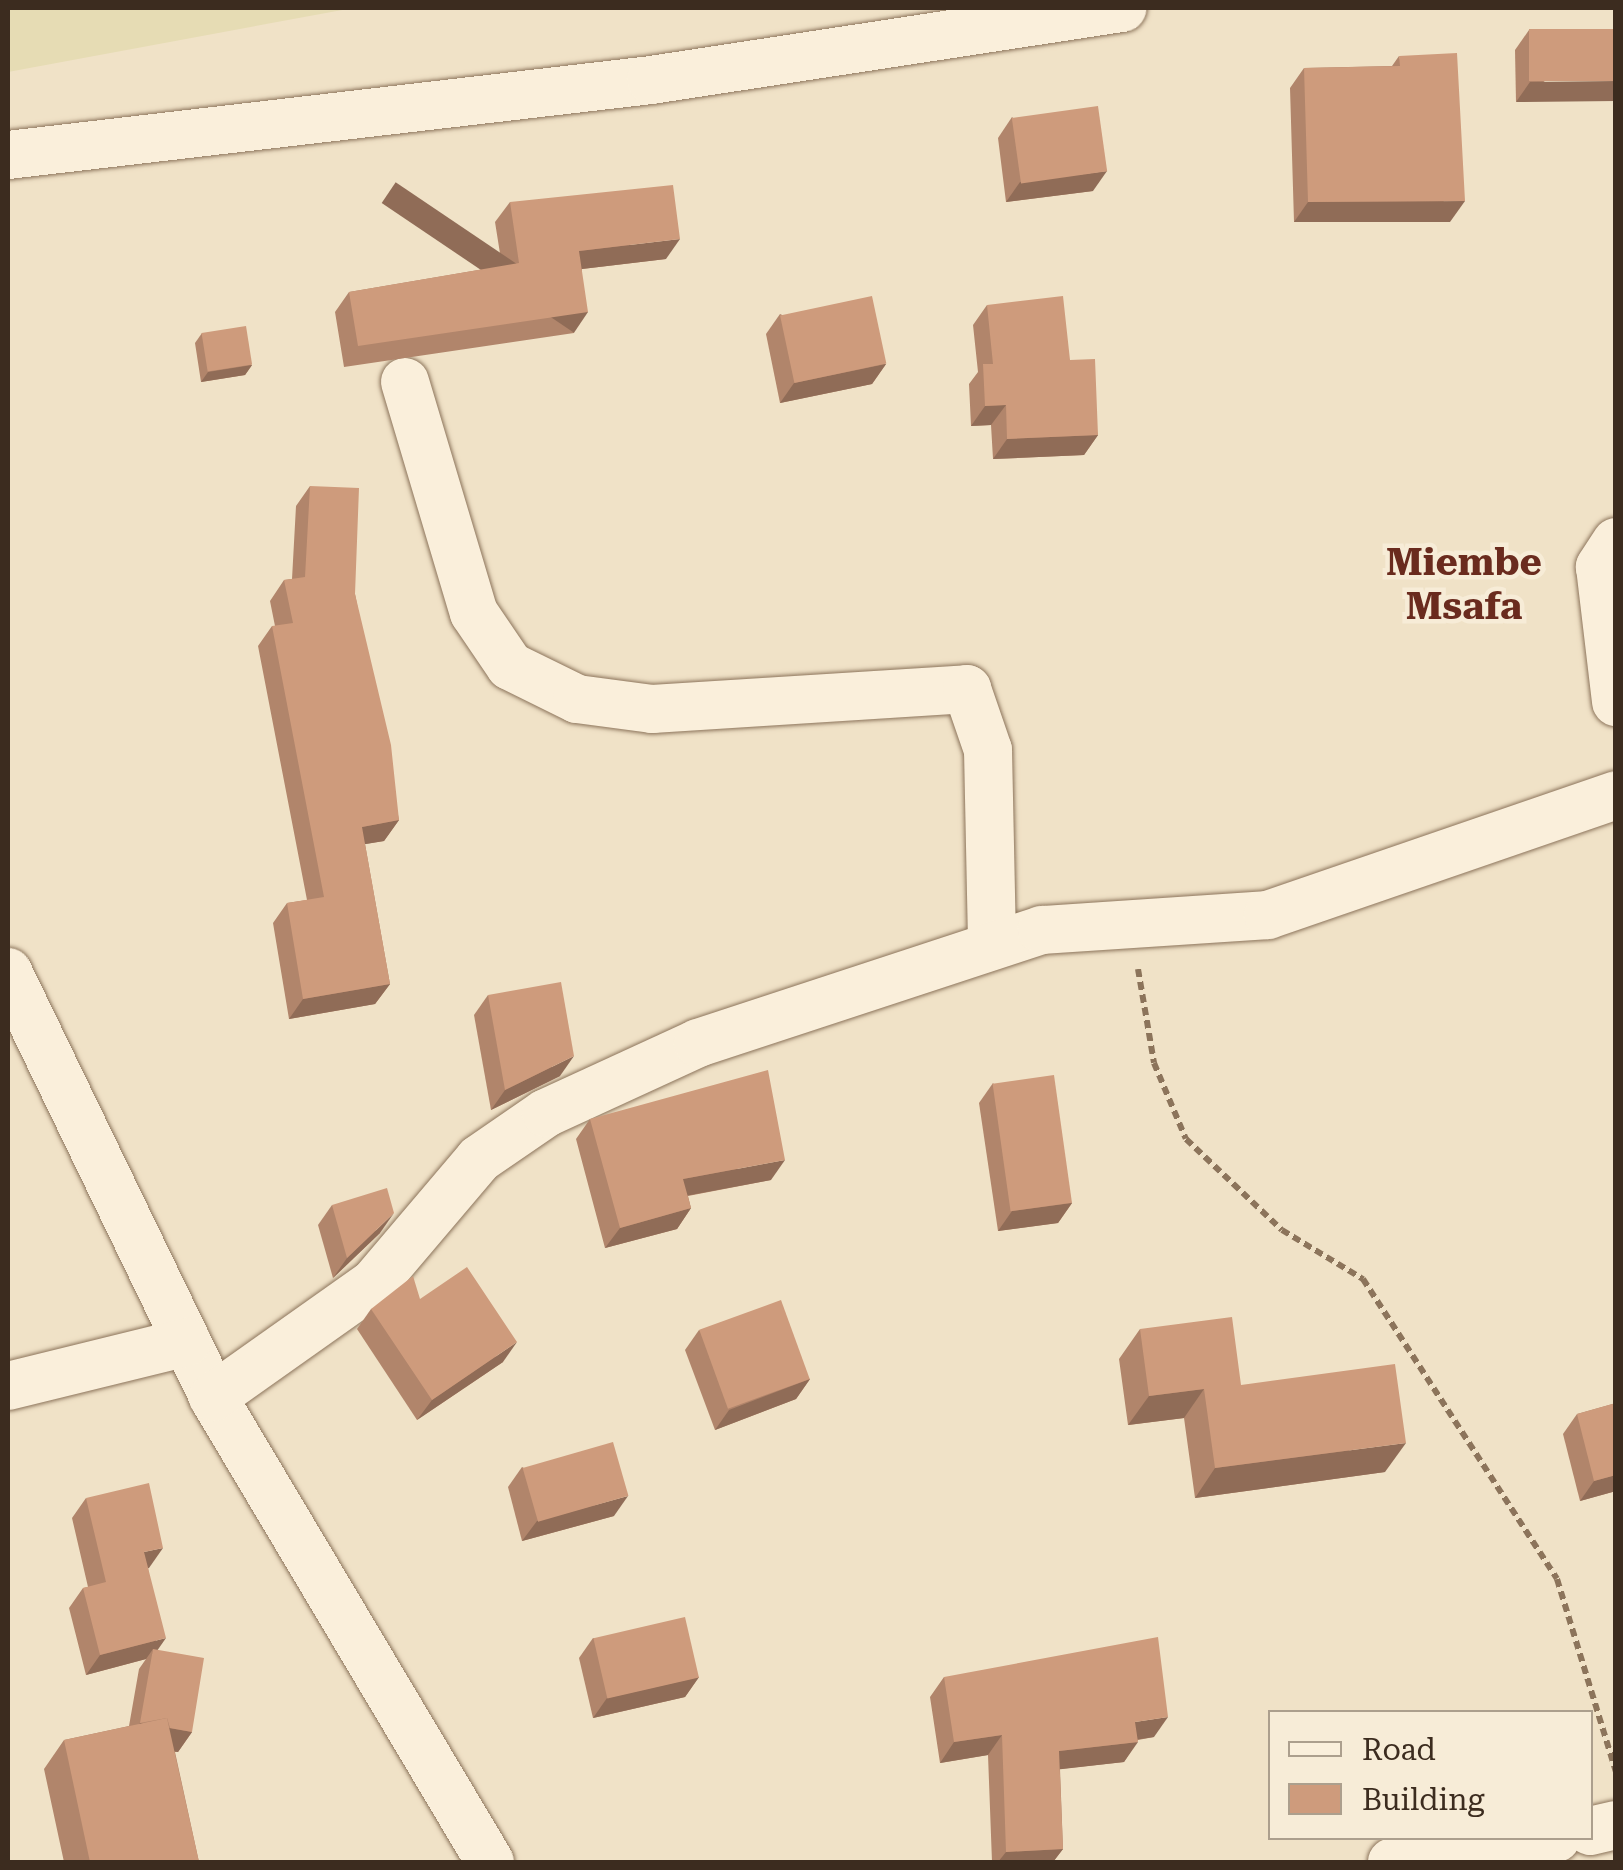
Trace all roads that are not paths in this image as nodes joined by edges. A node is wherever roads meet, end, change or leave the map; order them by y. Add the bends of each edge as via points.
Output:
1 (1123, 8) edge
2 (8, 156) edge
3 (405, 382) dead end
4 (1616, 542) edge
5 (1616, 702) edge
6 (1616, 795) edge
7 (992, 943) junction
8 (8, 972) edge
9 (187, 1342) junction
10 (8, 1386) edge
11 (213, 1396) junction
12 (1542, 1840) edge
13 (490, 1862) edge
14 (1392, 1862) edge

1 - 2 street via 651,80
3 - 7 street via 474,613 510,666 576,699 652,709 968,690 988,750
4 - 5 street via 1600,567
6 - 7 street via 1268,915 1042,930
7 - 11 street via 698,1043 546,1113 479,1159 350,1304
8 - 9 street
9 - 10 street
9 - 11 street
11 - 13 street
12 - 14 street

